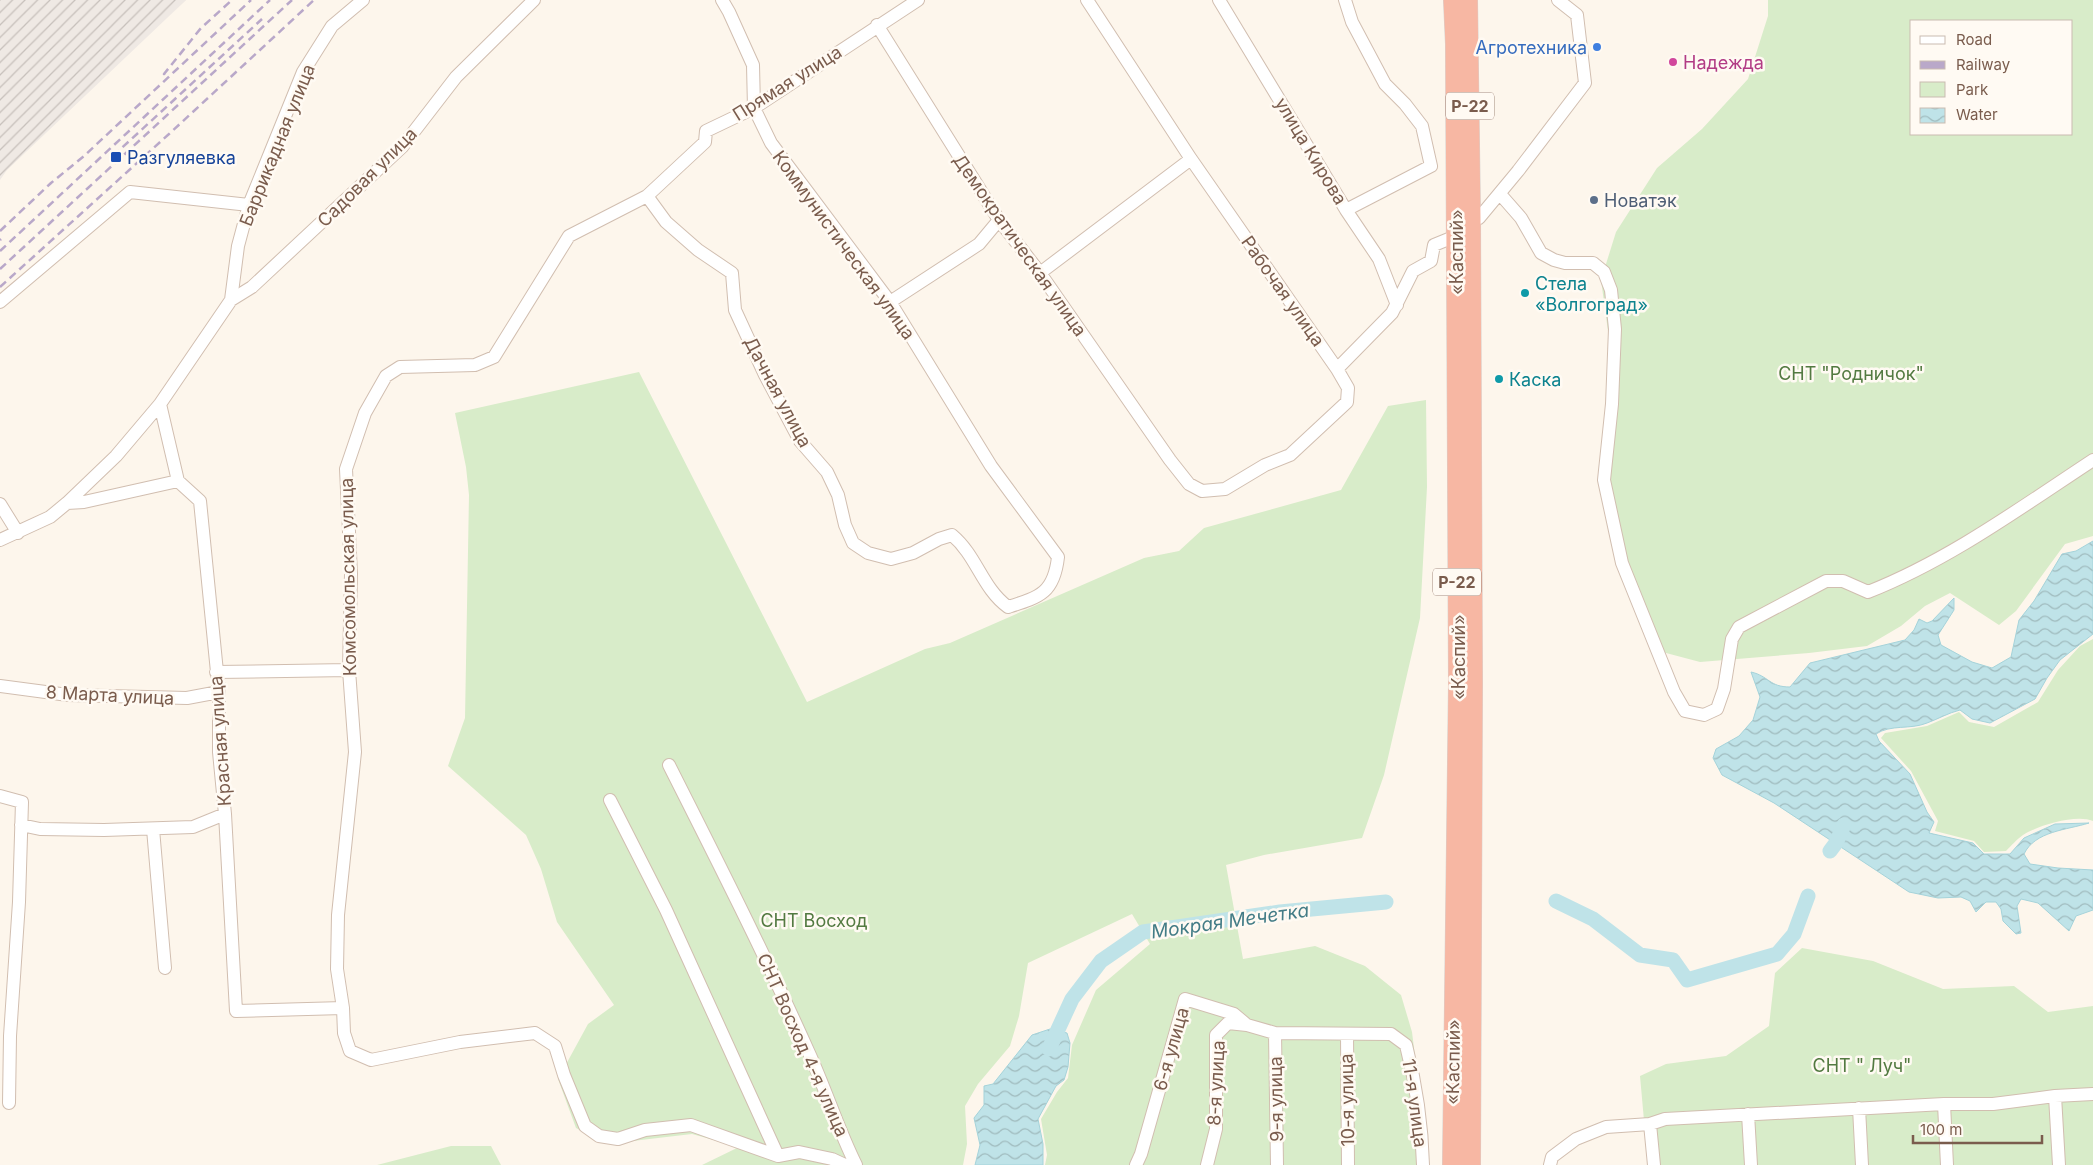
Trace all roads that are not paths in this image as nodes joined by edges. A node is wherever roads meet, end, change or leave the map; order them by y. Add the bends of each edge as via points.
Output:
1 (362, 0) edge
2 (534, 0) edge
3 (722, 0) edge
4 (918, 0) edge
5 (1087, 0) edge
6 (1219, 0) edge
7 (1345, 0) edge
8 (1453, 0) edge
9 (1468, 0) edge
10 (1558, 0) edge
11 (901, 5) edge
12 (877, 25) junction
13 (754, 108) junction
14 (1191, 159) junction
15 (1500, 194) junction
16 (647, 196) junction
17 (249, 205) junction
18 (1346, 210) junction
19 (998, 220) junction
20 (1469, 226) junction
21 (1040, 273) junction
22 (232, 300) junction
23 (0, 302) edge
24 (890, 302) junction
25 (1397, 305) junction
26 (1337, 369) junction
27 (160, 404) junction
28 (1170, 460) joint
29 (2093, 460) edge
30 (178, 481) junction
31 (67, 503) junction
32 (0, 504) edge
33 (18, 533) junction
34 (0, 540) edge
35 (1033, 599) joint
36 (349, 670) junction
37 (216, 672) junction
38 (0, 686) edge
39 (219, 692) junction
40 (669, 765) dead end
41 (0, 796) edge
42 (610, 800) dead end
43 (225, 814) junction
44 (21, 825) junction
45 (153, 828) junction
46 (165, 968) dead end
47 (344, 1008) junction
48 (1247, 1025) junction
49 (1275, 1033) junction
50 (1347, 1034) junction
51 (2093, 1094) edge
52 (2055, 1096) junction
53 (9, 1103) dead end
54 (1944, 1104) junction
55 (1859, 1108) junction
56 (1748, 1114) junction
57 (1650, 1124) junction
58 (778, 1156) junction
59 (1473, 1162) edge
60 (845, 1165) edge
61 (856, 1165) edge
62 (1136, 1165) edge
63 (1207, 1165) edge
64 (1277, 1165) edge
65 (1348, 1165) edge
66 (1423, 1165) edge
67 (1452, 1165) edge
68 (1550, 1165) edge
69 (1654, 1165) edge
70 (1751, 1165) edge
71 (1862, 1165) edge
72 (1947, 1165) edge
73 (2059, 1165) edge

1 - 17 street, Баррикадная улица via 332,26 303,72
2 - 22 street, Садовая улица via 456,77 402,147 252,287
3 - 13 street, Коммунистическая улица via 753,65
4 - 11 street, Прямая улица
5 - 14 street, Рабочая улица
6 - 18 street, улица Кирова
7 - 18 street via 1352,22 1385,84 1422,126 1431,166
8 - 20 highway, «Каспий» / Р-22
9 - 20 highway, «Каспий» / Р-22
10 - 15 street via 1577,16 1585,83
11 - 12 street, Прямая улица
12 - 13 street, Прямая улица
12 - 19 street, Демократическая улица
13 - 16 street, Прямая улица via 706,131 705,142
13 - 24 street, Коммунистическая улица via 771,143
14 - 21 street
14 - 26 street, Рабочая улица
15 - 20 street
15 - 29 street via 1521,218 1541,253 1565,263 1593,263 1604,272 1611,290 1615,329 1604,480 1622,563 1674,692 1685,711 1704,716 1718,709 1732,639 1739,627 1826,581 1843,581 1868,592 1897,581 1969,542
16 - 35 street, Дачная улица via 666,222 698,250 732,272 735,310 800,441 827,472 853,543 868,553 891,559 952,536 964,545 996,598 1008,607
16 - 36 street, Комсомольская улица via 569,236 494,357 475,366 400,367 386,376 365,413 346,469
17 - 22 street, Баррикадная улица via 238,246
17 - 23 street via 130,192
18 - 25 street, улица Кирова via 1379,258
19 - 21 street, Демократическая улица
19 - 24 street via 979,244
20 - 25 street via 1434,245 1431,261 1413,271
20 - 59 highway, «Каспий» / Р-22
20 - 67 highway, «Каспий» / Р-22 via 1458,682
21 - 28 street, Демократическая улица
22 - 27 street, Баррикадная улица
24 - 35 street, Коммунистическая улица via 991,466 1058,558 1056,574 1049,587
25 - 26 street
26 - 28 street, Рабочая улица via 1348,388 1347,402 1290,455 1265,465 1225,489 1202,491 1189,484
27 - 30 street
27 - 31 street, Баррикадная улица via 116,456
30 - 31 street
30 - 37 street, Красная улица via 200,501
31 - 33 street, Баррикадная улица via 50,517
32 - 33 street
33 - 34 street, Баррикадная улица
36 - 37 street
36 - 47 street, Комсомольская улица via 355,752 338,915 337,969
37 - 39 street, Красная улица
38 - 39 street, 8 Марта улица via 68,695 177,698
39 - 43 street, Красная улица via 219,752
40 - 61 street, СНТ Восход 4-я улица via 732,887 810,1054
41 - 44 street via 22,802
42 - 58 street via 666,910
43 - 45 street via 193,828
43 - 47 street, Красная улица via 236,1011
44 - 45 street via 50,829
44 - 53 street
45 - 46 street
47 - 58 street, Комсомольская улица via 344,1033 350,1051 372,1060 460,1042 535,1033 555,1046 585,1126 598,1136 618,1139 645,1130 691,1125
48 - 49 street, 8-я улица
48 - 62 street, 6-я улица via 1234,1014 1185,998
48 - 63 street, 8-я улица via 1228,1023 1216,1035 1216,1129
49 - 50 street, 8-я улица
49 - 64 street, 9-я улица
50 - 65 street, 10-я улица
50 - 66 street, 11-я улица via 1391,1034 1406,1045 1412,1069
51 - 52 street
52 - 54 street via 1992,1104
52 - 73 street
54 - 55 street
54 - 72 street
55 - 56 street
55 - 71 street
56 - 57 street via 1665,1119
56 - 70 street
57 - 68 street via 1606,1127 1576,1139 1552,1158
57 - 69 street
58 - 60 street via 799,1152

